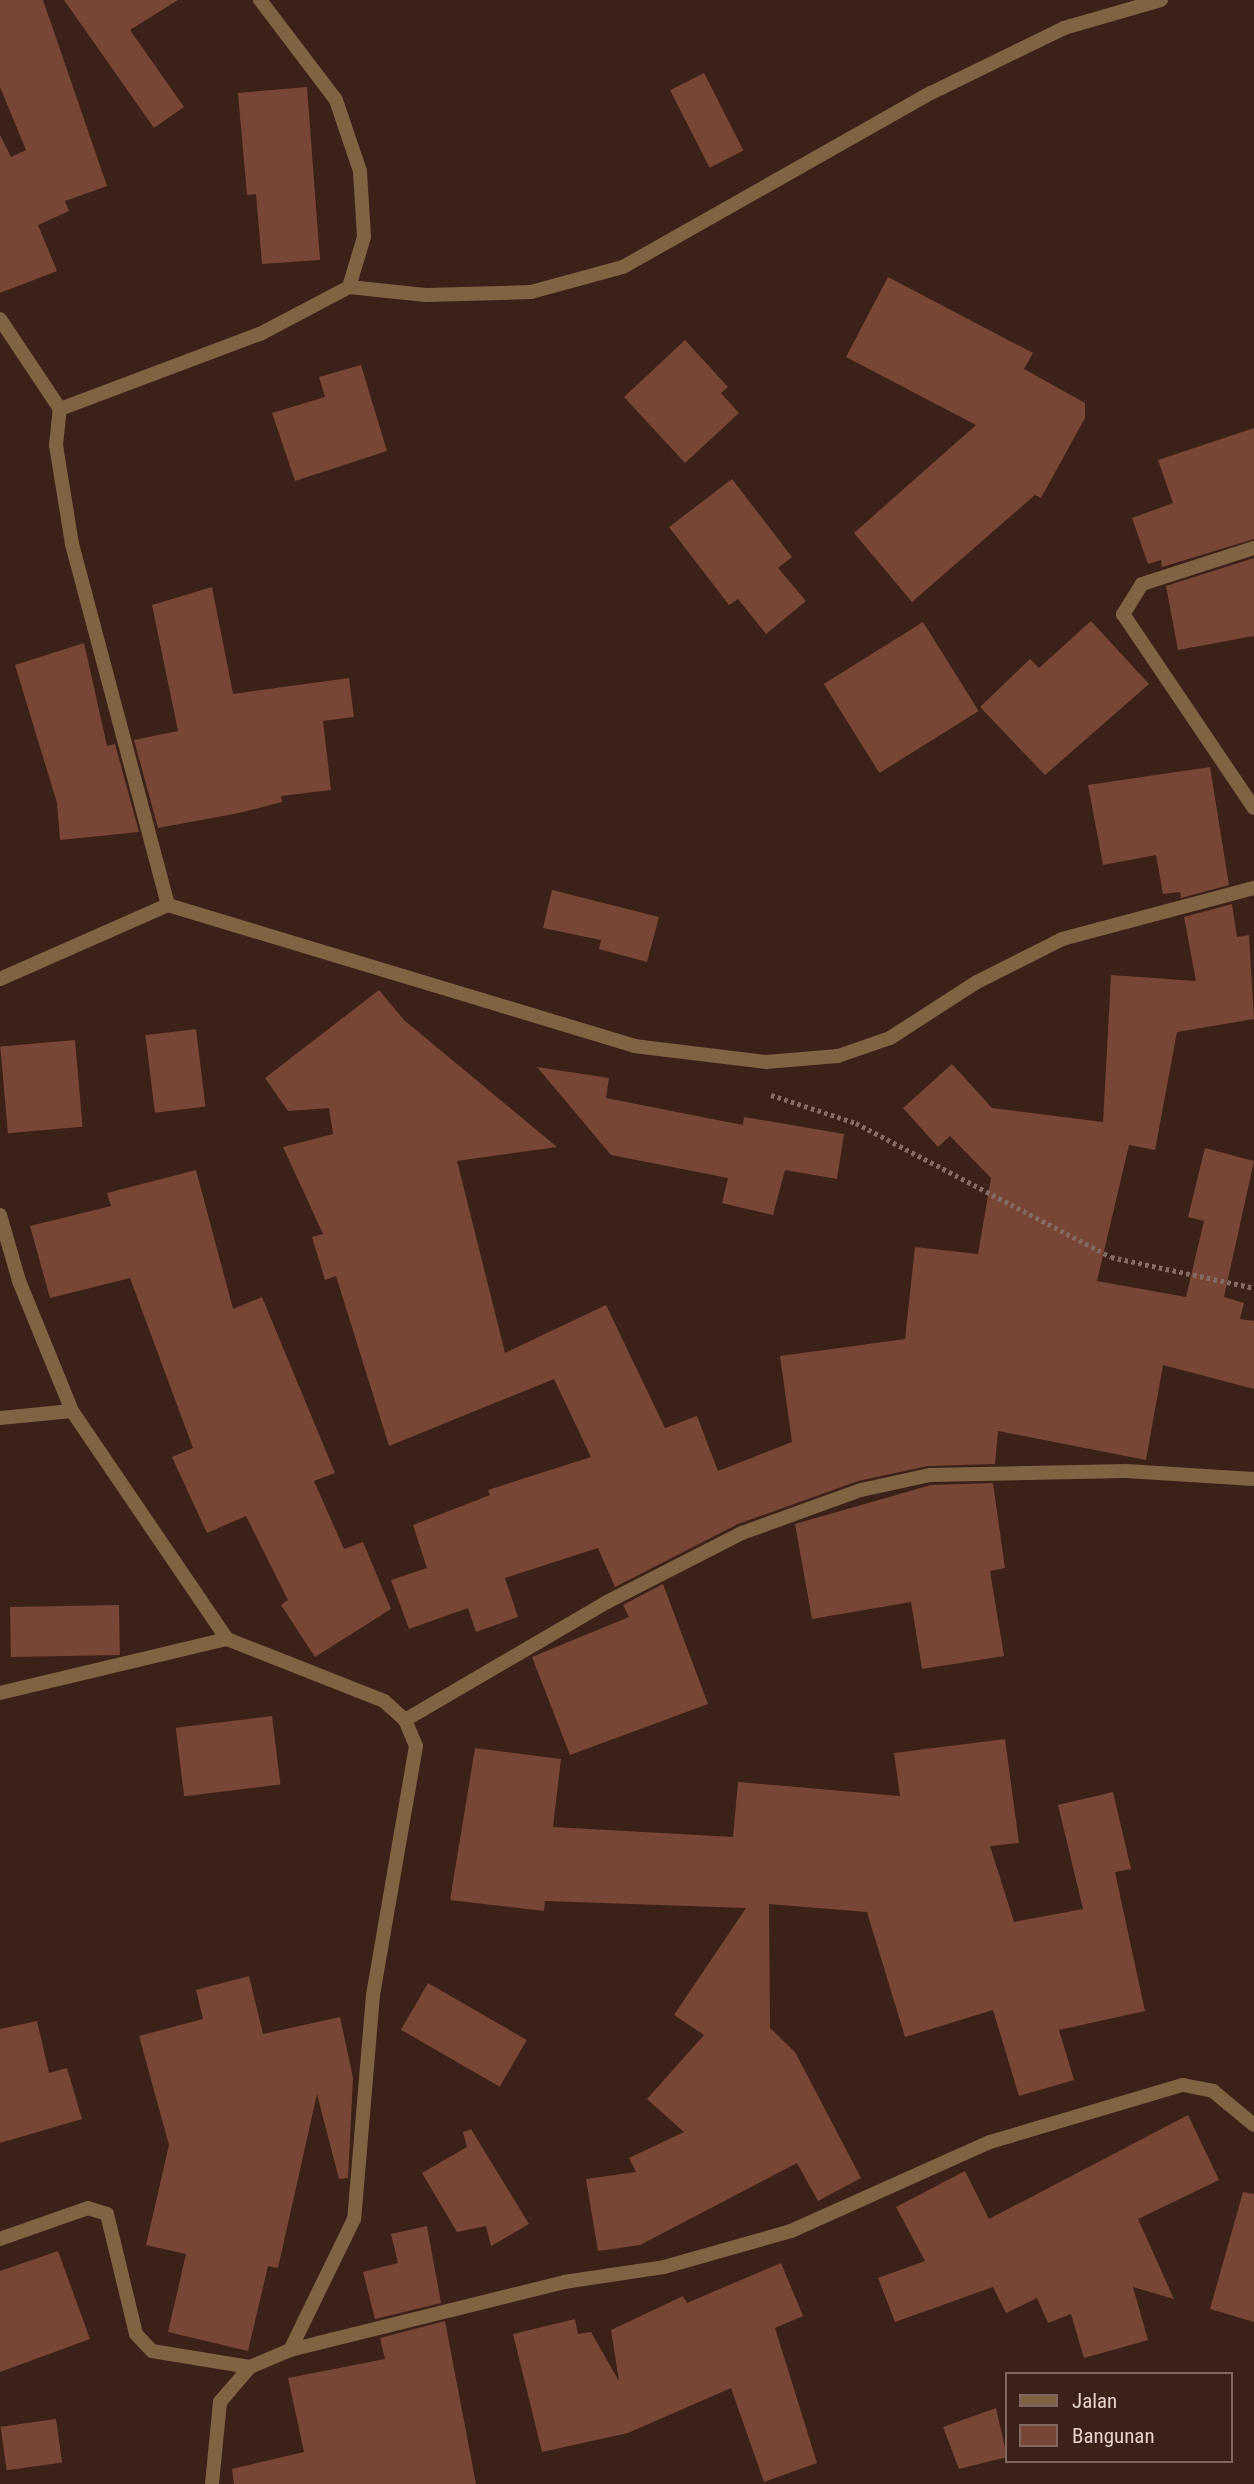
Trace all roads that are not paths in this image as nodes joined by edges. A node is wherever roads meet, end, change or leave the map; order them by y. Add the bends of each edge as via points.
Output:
1 (260, 0) edge
2 (1161, 0) edge
3 (349, 287) junction
4 (0, 319) edge
5 (60, 409) junction
6 (1254, 548) edge
7 (1254, 807) edge
8 (1254, 888) edge
9 (168, 905) junction
10 (0, 979) edge
11 (0, 1215) edge
12 (72, 1411) junction
13 (0, 1418) edge
14 (1254, 1479) edge
15 (227, 1639) junction
16 (0, 1693) edge
17 (405, 1720) junction
18 (1254, 2125) edge
19 (0, 2239) edge
20 (290, 2350) junction
21 (250, 2367) junction
22 (212, 2484) edge

1 - 3 street via 337,100 360,171 364,237
2 - 3 street via 1064,28 931,93 623,267 531,292 426,295
3 - 5 street via 260,334
4 - 5 street
5 - 9 street via 56,445 72,544
6 - 7 street via 1142,584 1123,614
8 - 9 street via 1062,939 977,982 890,1038 838,1056 766,1062 634,1046
9 - 10 street
11 - 12 street via 19,1281
12 - 13 street
12 - 15 street
14 - 17 street via 1126,1471 930,1475 861,1490 742,1533 607,1602
15 - 16 street
15 - 17 street via 384,1701
17 - 20 street via 416,1746 416,1774 373,1994 354,2219
18 - 20 street via 1213,2091 1183,2085 990,2142 791,2231 664,2267 564,2282
19 - 21 street via 99,2210 107,2214 136,2334 152,2351
20 - 21 street
21 - 22 street via 220,2402

